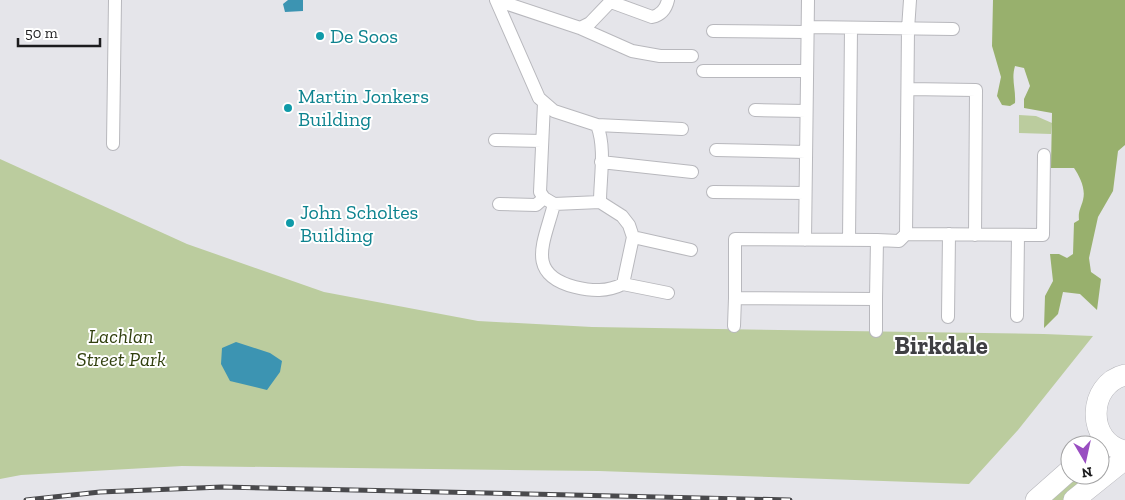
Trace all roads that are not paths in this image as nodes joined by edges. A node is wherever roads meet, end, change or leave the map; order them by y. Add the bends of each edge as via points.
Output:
1 (115, 0) edge
2 (496, 0) edge
3 (668, 0) edge
4 (808, 0) edge
5 (910, 0) edge
6 (611, 1) edge
7 (580, 28) junction
8 (851, 28) junction
9 (908, 28) junction
10 (953, 29) dead end
11 (807, 30) junction
12 (713, 31) dead end
13 (692, 56) dead end
14 (703, 71) dead end
15 (806, 72) junction
16 (908, 89) junction
17 (544, 103) junction
18 (756, 110) dead end
19 (806, 111) junction
20 (597, 125) junction
21 (682, 129) dead end
22 (495, 140) dead end
23 (542, 141) junction
24 (113, 144) dead end
25 (716, 150) dead end
26 (806, 152) junction
27 (1044, 155) dead end
28 (601, 162) junction
29 (692, 172) dead end
30 (713, 192) dead end
31 (806, 193) junction
32 (549, 200) junction
33 (600, 202) junction
34 (499, 204) dead end
35 (906, 234) junction
36 (949, 234) junction
37 (975, 234) junction
38 (1018, 235) junction
39 (633, 237) junction
40 (805, 240) junction
41 (849, 240) junction
42 (877, 240) junction
43 (691, 250) dead end
44 (623, 284) junction
45 (668, 293) dead end
46 (735, 298) junction
47 (876, 299) junction
48 (1017, 316) dead end
49 (948, 317) dead end
50 (734, 326) dead end
51 (876, 331) dead end
52 (1125, 375) edge
53 (1093, 435) edge
54 (1110, 444) edge
55 (1125, 450) edge
56 (1125, 459) edge
57 (1060, 479) edge
58 (1036, 500) edge
59 (1074, 500) edge

1 - 24 street
2 - 7 street
2 - 17 street
3 - 6 street via 659,15 652,17
4 - 11 street
5 - 9 street
6 - 7 street via 590,23
7 - 13 street via 632,51 660,56
8 - 9 street
8 - 11 street
8 - 41 street
9 - 10 street
9 - 16 street
11 - 12 street
11 - 15 street
14 - 15 street
15 - 19 street
16 - 35 street
16 - 37 street via 976,90
17 - 20 street via 554,111
17 - 23 street
18 - 19 street
19 - 26 street
20 - 21 street
20 - 28 street
22 - 23 street
23 - 32 street via 540,192
25 - 26 street
26 - 31 street
27 - 38 street via 1043,235
28 - 29 street
28 - 33 street
30 - 31 street
31 - 40 street
32 - 33 street
32 - 34 street via 536,205
32 - 44 street via 542,253 545,272 562,284 592,291 613,289
33 - 39 street via 622,216 630,225
35 - 36 street
35 - 42 street via 899,241
36 - 37 street
36 - 49 street
37 - 38 street
38 - 48 street
39 - 43 street
39 - 44 street
40 - 41 street
40 - 46 street via 735,239
41 - 42 street
42 - 47 street
44 - 45 street
46 - 47 street
46 - 50 street
47 - 51 street
52 - 53 main road via 1109,383 1101,392 1096,402
54 - 55 main road
56 - 59 main road
57 - 58 main road

